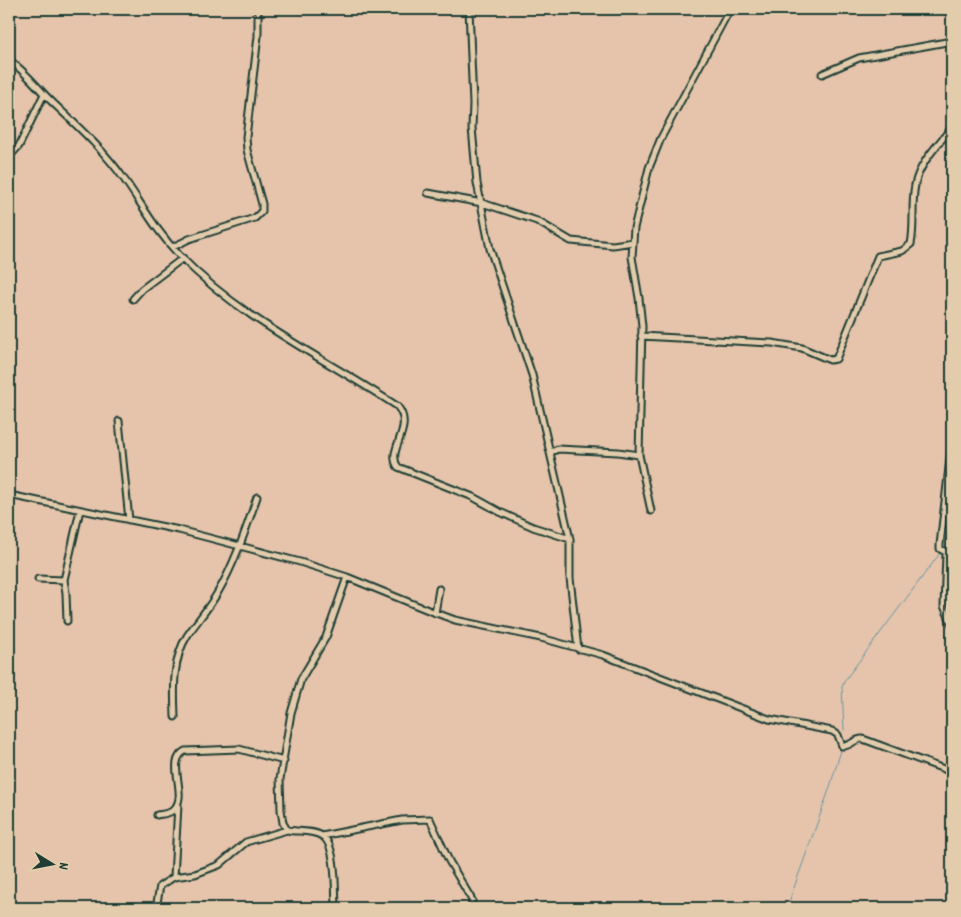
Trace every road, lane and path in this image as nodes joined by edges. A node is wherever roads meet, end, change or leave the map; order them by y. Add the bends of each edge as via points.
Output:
1 (258, 9) edge
2 (470, 9) edge
3 (730, 9) edge
4 (952, 41) edge
5 (9, 60) edge
6 (822, 74) dead end
7 (44, 94) junction
8 (952, 127) edge
9 (9, 156) edge
10 (428, 194) dead end
11 (482, 203) junction
12 (632, 242) junction
13 (173, 248) junction
14 (183, 258) junction
15 (133, 299) dead end
16 (641, 336) junction
17 (119, 421) dead end
18 (952, 441) edge
19 (551, 455) junction
20 (639, 455) junction
21 (9, 495) edge
22 (258, 497) dead end
23 (80, 510) junction
24 (651, 511) dead end
25 (129, 520) junction
26 (570, 539) junction
27 (240, 546) junction
28 (946, 559) junction
29 (952, 563) edge
30 (347, 577) junction
31 (38, 579) dead end
32 (64, 580) junction
33 (439, 588) dead end
34 (436, 613) junction
35 (67, 621) dead end
36 (952, 624) edge
37 (578, 649) junction
38 (175, 717) dead end
39 (284, 761) junction
40 (952, 772) edge
41 (178, 804) junction
42 (157, 815) dead end
43 (287, 830) junction
44 (322, 836) junction
45 (174, 877) junction
46 (156, 908) edge
47 (336, 908) edge
48 (471, 908) edge

1 - 13 street via 258,36 246,137 262,211 255,218 189,239
2 - 11 street via 472,128
3 - 12 street via 661,138 649,168
4 - 6 street via 859,58
5 - 7 street
7 - 9 street via 19,146
7 - 13 street via 95,143
8 - 16 street via 917,177 911,244 902,251 878,256 836,359 772,343
10 - 11 street
11 - 12 street via 537,221 571,241 613,245
11 - 19 street via 490,248 532,375
12 - 16 street
13 - 14 street
14 - 15 street
14 - 26 street via 261,322 397,406 404,421 395,460 402,469
16 - 20 street
17 - 25 street
18 - 28 street via 940,534 940,549 946,552
19 - 20 street via 558,449
19 - 26 street
20 - 24 street
21 - 23 street
22 - 27 street
23 - 25 street
23 - 32 street
25 - 27 street
26 - 37 street via 570,578
27 - 30 street
27 - 38 street via 218,592 181,647 174,673
28 - 29 street
28 - 36 street via 944,606
30 - 34 street
30 - 39 street via 326,637 301,680 291,713
31 - 32 street
32 - 35 street
33 - 34 street
34 - 37 street
37 - 40 street via 603,655 769,718 834,732 842,746 863,739
39 - 41 street via 239,749 185,751 177,760
39 - 43 street via 280,801
41 - 42 street via 172,811
41 - 45 street
43 - 44 street
43 - 45 street via 246,842 213,868
44 - 47 street via 332,854
44 - 48 street via 402,820 430,819 472,900
45 - 46 street via 160,886

